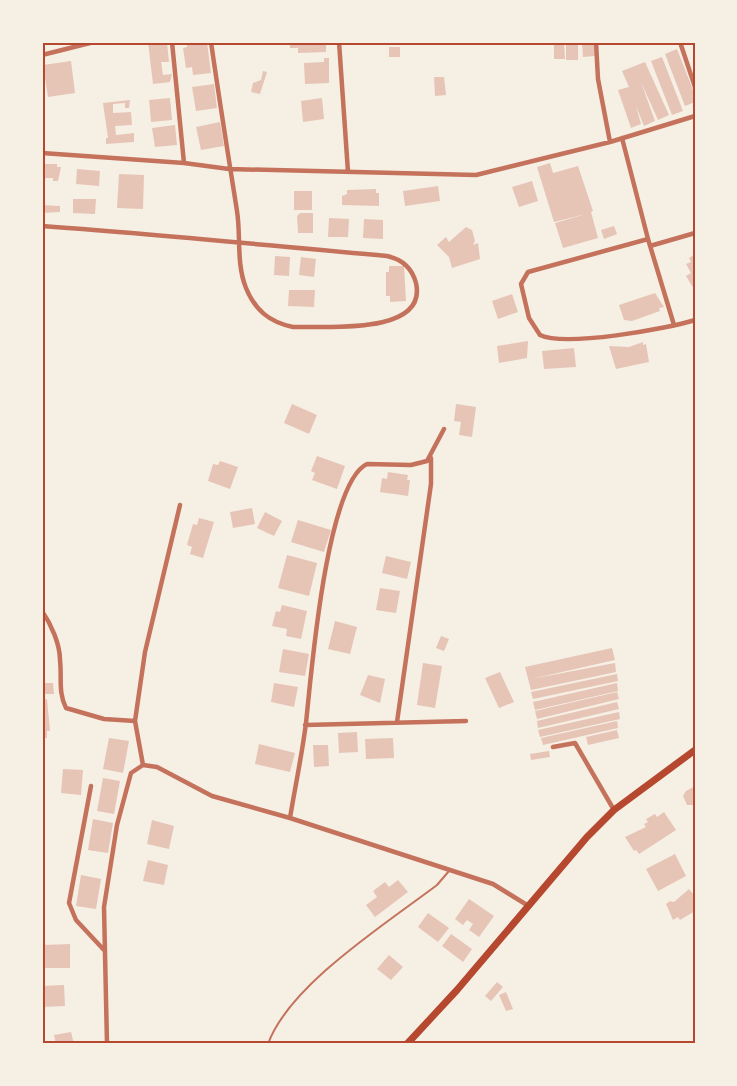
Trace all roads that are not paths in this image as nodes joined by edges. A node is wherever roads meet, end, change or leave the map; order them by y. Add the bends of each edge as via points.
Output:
1 (94, 42) edge
2 (172, 42) edge
3 (211, 42) edge
4 (339, 42) edge
5 (596, 42) edge
6 (680, 42) edge
7 (42, 54) edge
8 (695, 87) edge
9 (695, 116) edge
10 (622, 138) junction
11 (610, 142) junction
12 (42, 153) edge
13 (184, 163) junction
14 (229, 169) junction
15 (348, 172) junction
16 (42, 226) edge
17 (695, 233) edge
18 (648, 239) junction
19 (238, 243) junction
20 (650, 246) junction
21 (695, 320) edge
22 (674, 325) junction
23 (444, 429) dead end
24 (431, 458) junction
25 (180, 505) dead end
26 (42, 610) edge
27 (135, 721) junction
28 (466, 721) dead end
29 (397, 722) junction
30 (305, 725) junction
31 (553, 747) dead end
32 (695, 750) edge
33 (143, 765) junction
34 (92, 786) dead end
35 (615, 810) junction
36 (290, 818) junction
37 (450, 871) junction
38 (527, 905) junction
39 (104, 950) junction
40 (107, 1044) edge
41 (268, 1044) edge
42 (407, 1044) edge

1 - 7 street
2 - 13 street
3 - 14 street
4 - 15 street
5 - 11 street via 598,79
6 - 8 street
9 - 10 street
10 - 11 street
10 - 18 street
11 - 15 street via 486,174
12 - 13 street
13 - 14 street
14 - 15 street
14 - 19 street
16 - 19 street
17 - 20 street
18 - 20 street
18 - 22 street via 528,272 520,284 526,309 535,330 548,339 598,337
19 - 19 street via 396,258 414,277 414,305 400,318 375,324 280,325 261,313 247,289
20 - 22 street
21 - 22 street
23 - 24 street
24 - 29 street via 431,484
24 - 30 street via 411,465 367,464 351,478 326,566
25 - 27 street via 145,652
26 - 27 street via 59,649 60,697 66,708 104,719
27 - 33 street
28 - 29 street
29 - 30 street
30 - 36 street
31 - 35 street via 575,743
32 - 35 main road
33 - 36 street via 156,767 212,796
33 - 39 street via 132,773 117,825 104,907
34 - 39 street via 69,903 81,927
35 - 38 main road
36 - 37 street
37 - 38 street via 493,884
37 - 41 lane via 437,885 341,955 274,1027
38 - 42 main road
39 - 40 street

